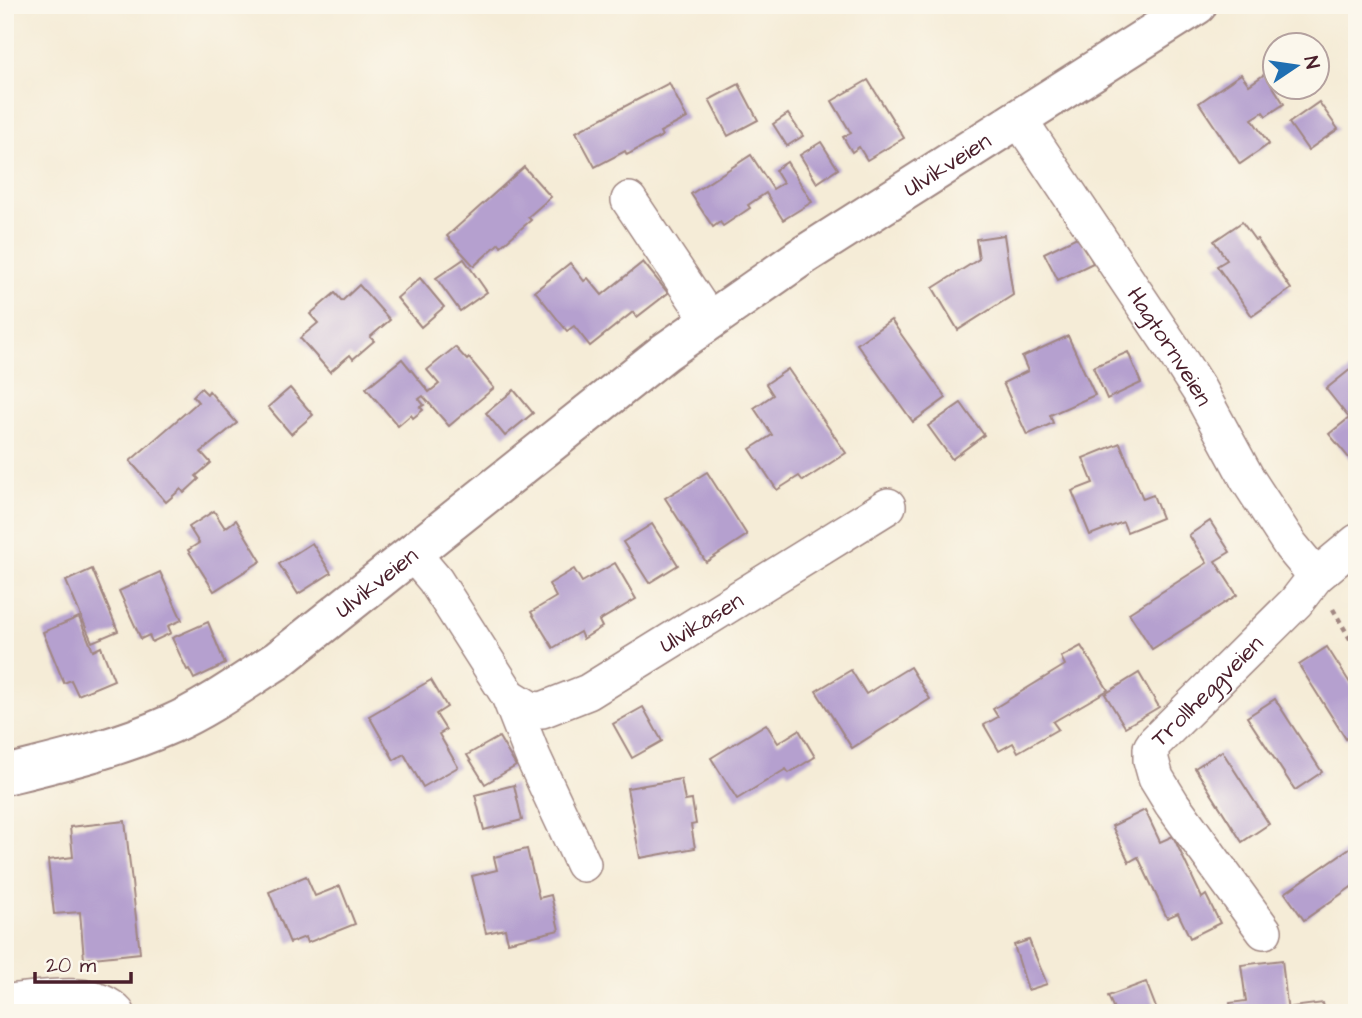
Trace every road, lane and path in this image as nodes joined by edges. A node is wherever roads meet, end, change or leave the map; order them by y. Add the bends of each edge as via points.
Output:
1 (1189, 8) edge
2 (1019, 119) junction
3 (629, 200) dead end
4 (710, 321) junction
5 (888, 506) dead end
6 (1357, 542) edge
7 (413, 554) junction
8 (1316, 576) junction
9 (1357, 651) edge
10 (509, 696) junction
11 (5, 775) edge
12 (583, 864) dead end
13 (1264, 931) dead end
14 (5, 1002) edge
15 (117, 1013) edge

1 - 2 street, Ulvikveien
2 - 4 street, Ulvikveien via 801,257
2 - 8 street, Hagtornveien via 1192,379 1248,480
3 - 4 street
4 - 7 street, Ulvikveien via 557,436
5 - 10 street, Ulvikåsen via 588,692 542,710 530,709
6 - 8 street, Trollheggveien
7 - 10 street via 435,579
7 - 11 street, Ulvikveien via 278,660 208,705 128,741
8 - 9 path
8 - 13 street, Trollheggveien via 1296,603 1152,748 1156,778 1167,796
10 - 12 street
14 - 15 street via 78,996 111,1005

